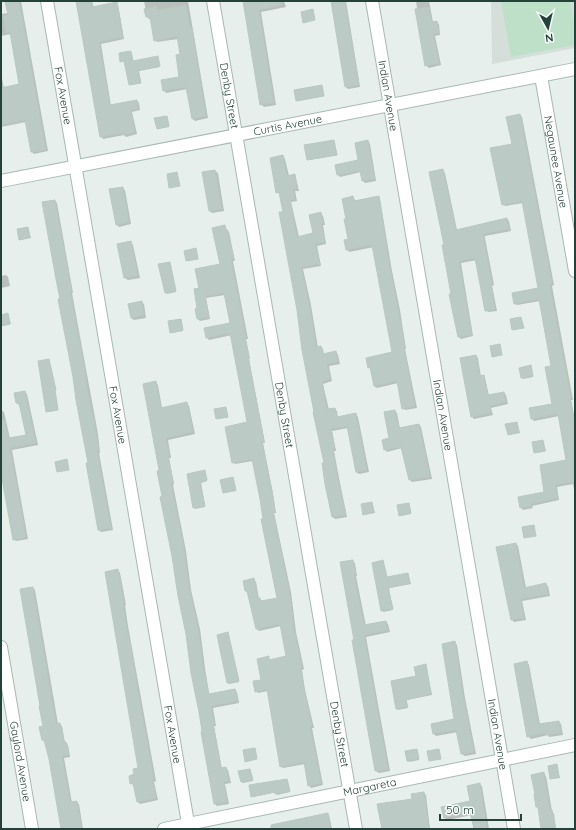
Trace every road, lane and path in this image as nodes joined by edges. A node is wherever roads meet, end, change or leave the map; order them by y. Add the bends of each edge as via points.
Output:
1 (47, 1) edge
2 (213, 1) edge
3 (372, 1) edge
4 (575, 69) edge
5 (541, 76) junction
6 (390, 105) junction
7 (237, 135) junction
8 (76, 167) junction
9 (1, 182) edge
10 (575, 271) edge
11 (1, 647) edge
12 (575, 745) edge
13 (502, 760) junction
14 (349, 791) junction
15 (188, 827) edge
16 (32, 829) edge
17 (164, 829) edge
18 (356, 829) edge
19 (514, 829) edge

1 - 8 street, Fox Avenue
2 - 7 street, Denby Street
3 - 6 street, Indian Avenue
4 - 5 street, Curtis Avenue
5 - 6 street, Curtis Avenue
5 - 10 street, Negaunee Avenue
6 - 7 street, Curtis Avenue
6 - 13 street, Indian Avenue
7 - 8 street, Curtis Avenue
7 - 14 street, Denby Street
8 - 9 street, Curtis Avenue
8 - 15 street, Fox Avenue
11 - 16 street, Gaylord Avenue
12 - 13 street, Margareta
13 - 14 street, Margareta
13 - 19 street, Indian Avenue
14 - 15 street, Margareta
14 - 18 street, Denby Street
15 - 17 street, Margareta

